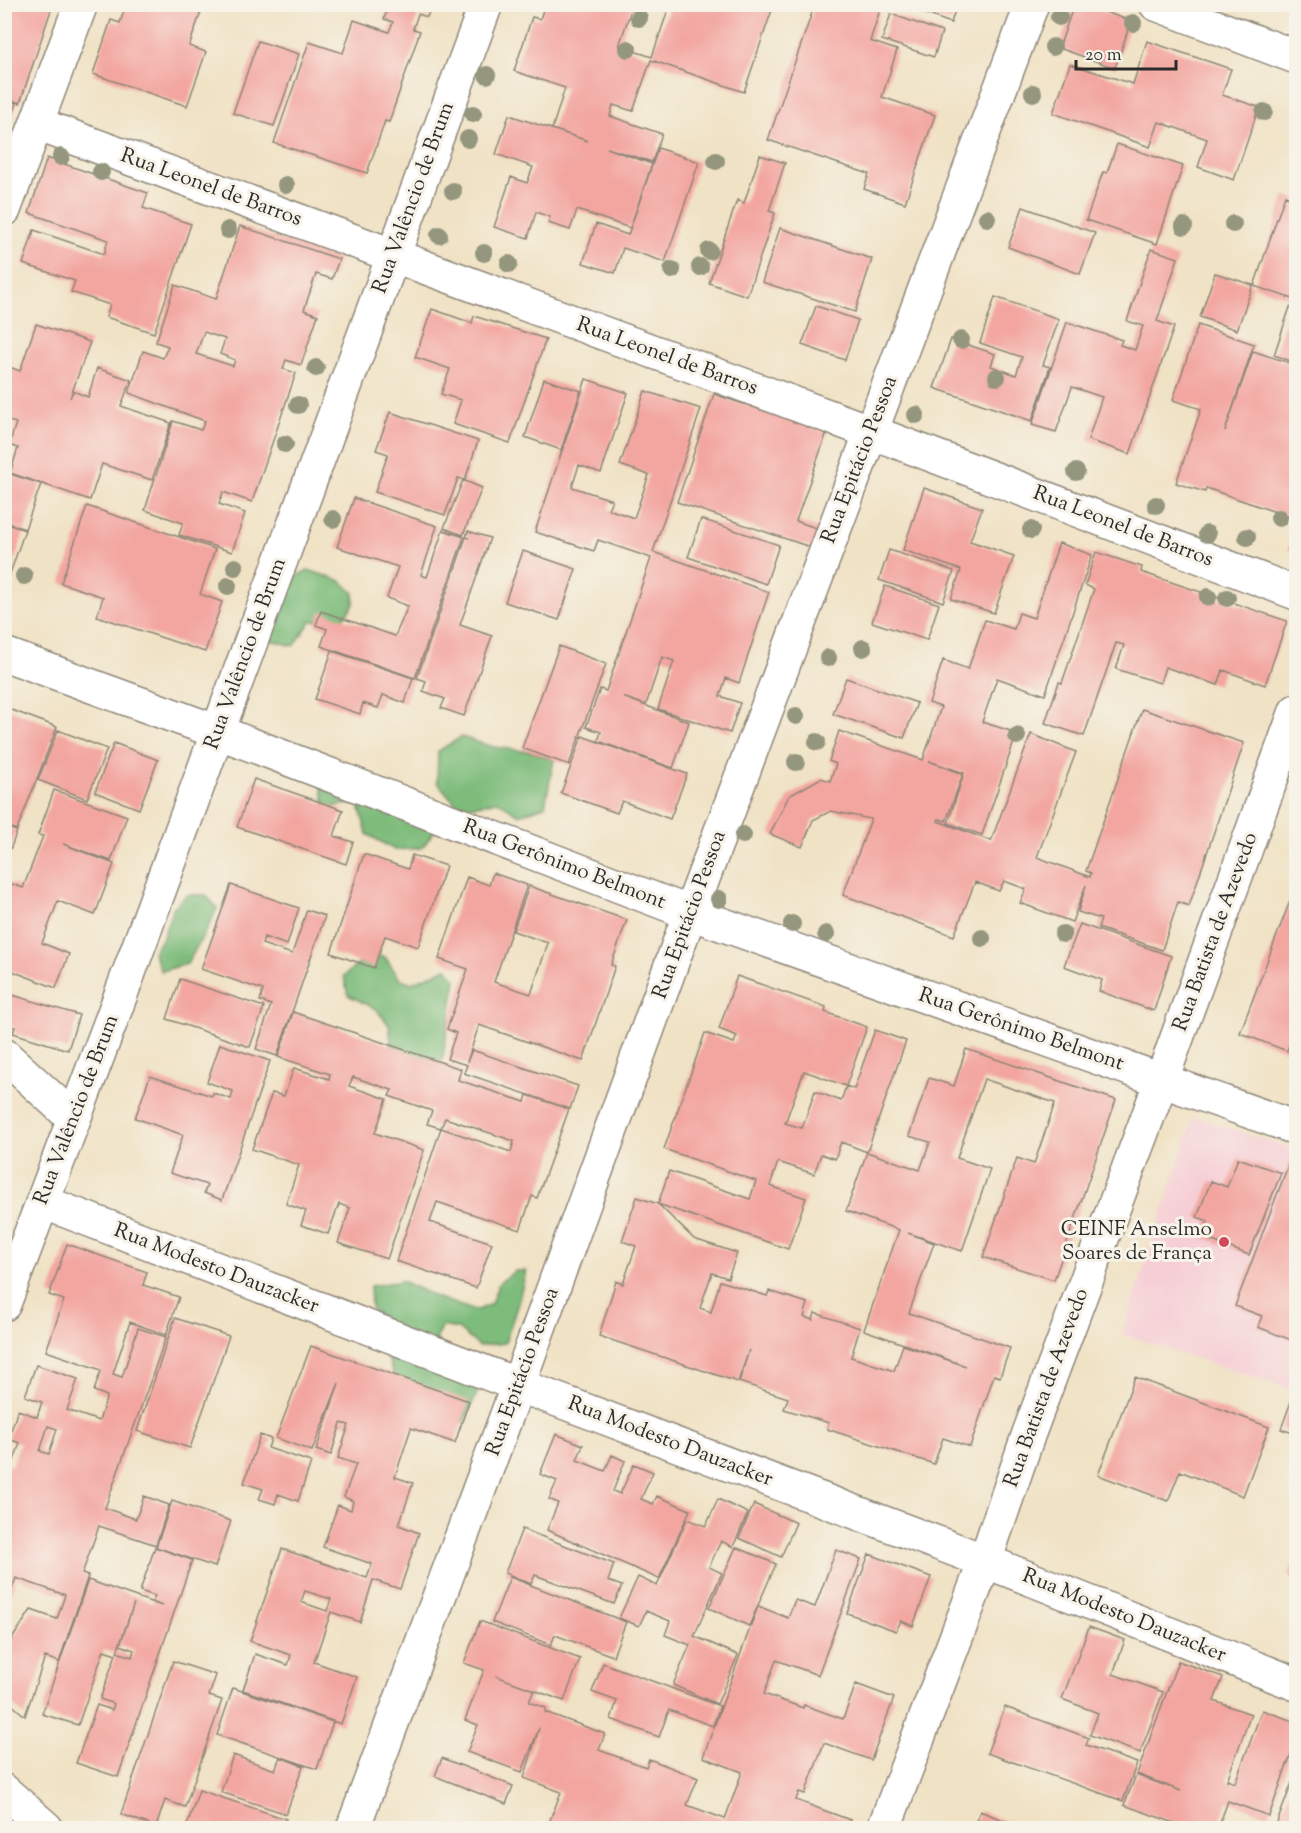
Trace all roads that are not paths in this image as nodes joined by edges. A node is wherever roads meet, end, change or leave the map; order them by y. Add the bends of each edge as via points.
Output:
1 (81, 4) edge
2 (486, 4) edge
3 (1032, 4) edge
4 (1156, 4) edge
5 (1296, 57) edge
6 (37, 124) junction
7 (4, 210) edge
8 (393, 255) junction
9 (871, 432) junction
10 (1296, 593) edge
11 (4, 654) edge
12 (1296, 711) edge
13 (218, 732) junction
14 (690, 913) junction
15 (4, 1054) edge
16 (1162, 1079) junction
17 (74, 1119) junction
18 (1296, 1128) edge
19 (43, 1202) junction
20 (4, 1304) edge
21 (518, 1385) junction
22 (985, 1561) junction
23 (1296, 1684) edge
24 (4, 1791) edge
25 (46, 1828) edge
26 (353, 1828) edge
27 (884, 1828) edge

1 - 6 street
2 - 8 street, Rua Valêncio de Brum
3 - 9 street, Rua Epitácio Pessoa
4 - 5 street
6 - 7 street
6 - 8 street, Rua Leonel de Barros
8 - 9 street, Rua Leonel de Barros
8 - 13 street, Rua Valêncio de Brum
9 - 10 street, Rua Leonel de Barros
9 - 14 street, Rua Epitácio Pessoa
11 - 13 street, Rua Gerônimo Belmont
12 - 16 street, Rua Batista de Azevedo
13 - 14 street, Rua Gerônimo Belmont
13 - 17 street, Rua Valêncio de Brum
14 - 16 street, Rua Gerônimo Belmont
14 - 21 street, Rua Epitácio Pessoa
15 - 17 street
16 - 18 street, Rua Gerônimo Belmont
16 - 22 street, Rua Batista de Azevedo
17 - 19 street, Rua Valêncio de Brum
19 - 20 street, Rua Valêncio de Brum
19 - 21 street, Rua Modesto Dauzacker
21 - 22 street, Rua Modesto Dauzacker
21 - 26 street, Rua Epitácio Pessoa
22 - 23 street, Rua Modesto Dauzacker
22 - 27 street, Rua Batista de Azevedo
24 - 25 street

